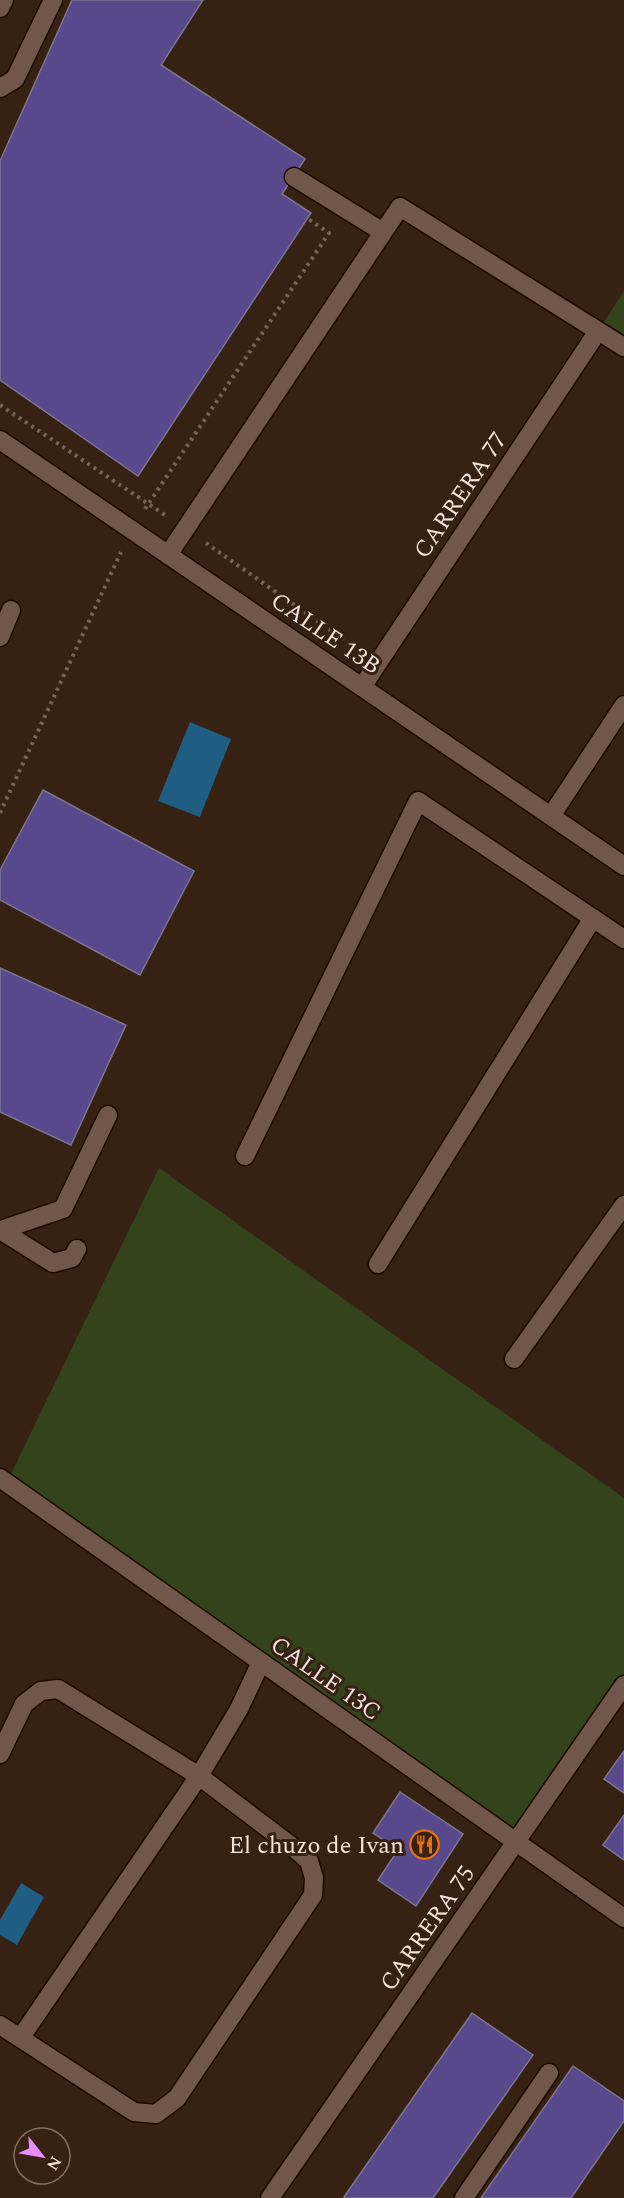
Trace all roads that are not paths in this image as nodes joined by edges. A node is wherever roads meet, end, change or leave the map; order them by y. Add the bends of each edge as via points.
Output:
1 (4, 0) edge
2 (53, 0) edge
3 (0, 8) edge
4 (0, 88) edge
5 (294, 177) dead end
6 (383, 232) junction
7 (598, 331) junction
8 (624, 346) edge
9 (0, 440) edge
10 (168, 555) junction
11 (11, 610) dead end
12 (0, 637) edge
13 (362, 687) junction
14 (624, 705) edge
15 (551, 816) junction
16 (624, 866) edge
17 (593, 918) junction
18 (624, 939) edge
19 (108, 1115) dead end
20 (245, 1156) dead end
21 (624, 1205) edge
22 (0, 1230) edge
23 (77, 1249) dead end
24 (378, 1264) dead end
25 (514, 1359) dead end
26 (0, 1478) edge
27 (261, 1662) junction
28 (624, 1685) edge
29 (0, 1754) edge
30 (199, 1776) junction
31 (516, 1842) junction
32 (624, 1918) edge
33 (0, 2025) edge
34 (21, 2037) junction
35 (549, 2073) dead end
36 (270, 2198) edge
37 (464, 2198) edge

1 - 3 street
2 - 4 street via 15,79
5 - 6 street
6 - 7 street via 400,207
6 - 10 street
7 - 8 street
7 - 13 street, CARRERA 77
9 - 10 street, CALLE 13B
10 - 13 street, CALLE 13B
11 - 12 street
13 - 15 street, CALLE 13B
14 - 15 street
15 - 16 street, CALLE 13B
17 - 18 street
17 - 20 street via 418,801
17 - 24 street
19 - 22 street via 63,1209
21 - 25 street
22 - 23 street via 52,1263 72,1258
26 - 27 street, CALLE 13C
27 - 30 street via 239,1709
27 - 31 street, CALLE 13C
28 - 31 street, CARRERA 75
29 - 30 street via 24,1704 41,1691 58,1689
30 - 34 street
30 - 34 street via 309,1861 313,1895 177,2098 156,2114 134,2112
31 - 32 street, CALLE 13C
31 - 36 street, CARRERA 75
33 - 34 street
35 - 37 street

